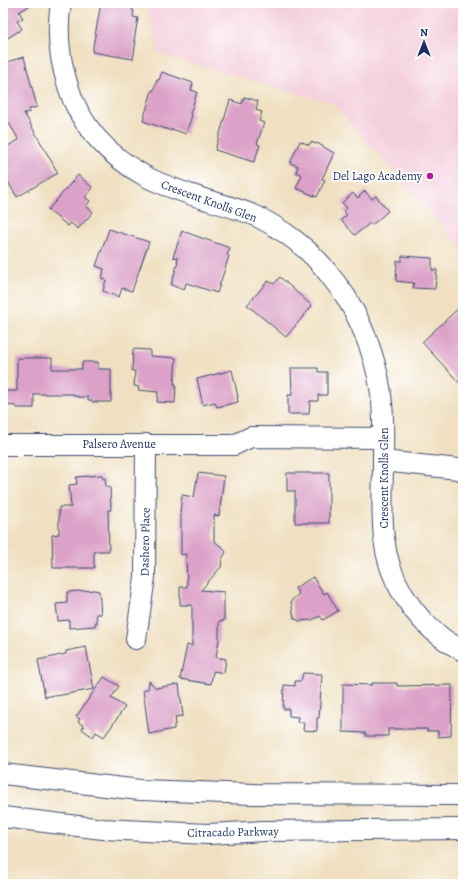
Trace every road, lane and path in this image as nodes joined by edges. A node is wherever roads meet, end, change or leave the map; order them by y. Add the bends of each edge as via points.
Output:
1 (61, 3) edge
2 (383, 438) junction
3 (3, 444) edge
4 (146, 444) junction
5 (383, 461) junction
6 (463, 471) edge
7 (136, 640) dead end
8 (463, 651) edge
9 (3, 774) edge
10 (463, 795) edge
11 (3, 817) edge
12 (463, 829) edge

1 - 2 street, Crescent Knolls Glen via 59,53 72,98 89,128 110,153 146,177 254,216 283,232 326,270 346,297 371,352 378,378
2 - 4 street, Palsero Avenue via 251,437 234,445
2 - 5 street, Crescent Knolls Glen
3 - 4 street, Palsero Avenue
4 - 7 street, Dashero Place via 145,577
5 - 6 street
5 - 8 street, Crescent Knolls Glen via 384,539 399,587 427,625 444,640
9 - 10 street via 140,790 254,794
11 - 12 street, Citracado Parkway via 103,829 208,834 264,830

